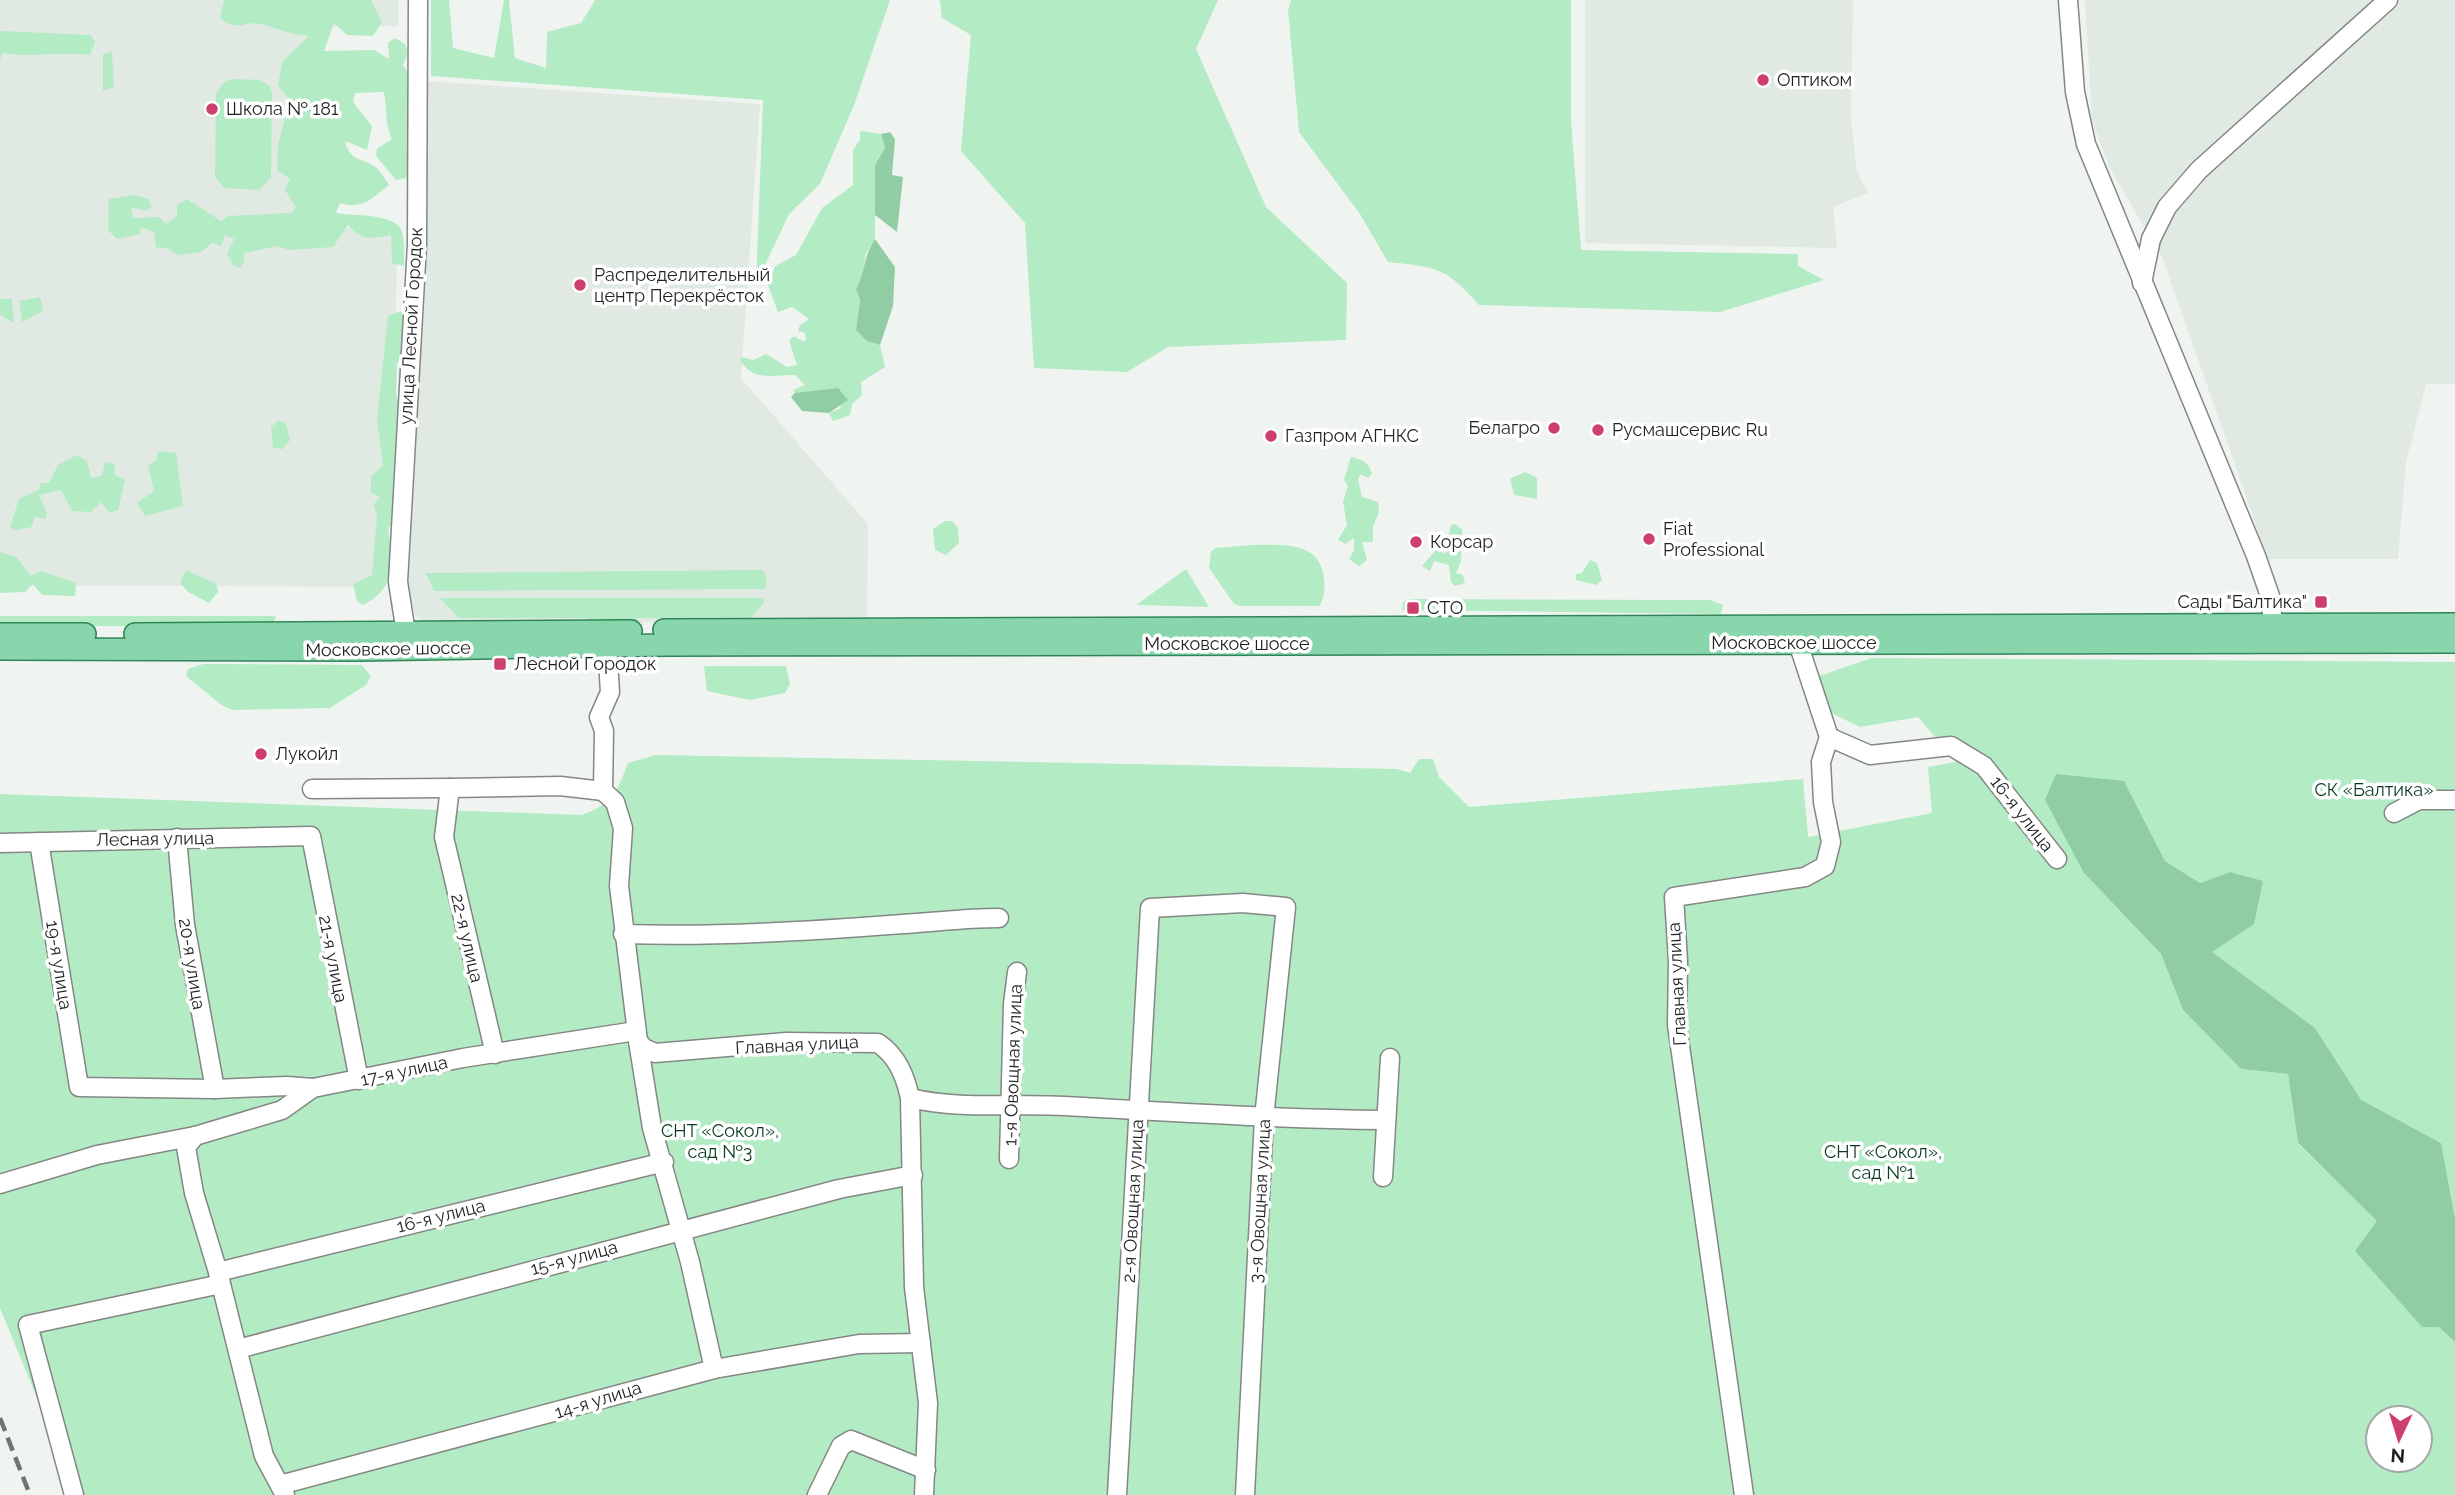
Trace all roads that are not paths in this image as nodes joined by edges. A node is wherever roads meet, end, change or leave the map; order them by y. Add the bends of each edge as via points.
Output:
1 (418, 0) edge
2 (2068, 0) edge
3 (2388, 0) edge
4 (2142, 283) junction
5 (2455, 624) edge
6 (2274, 632) junction
7 (0, 634) edge
8 (805, 636) junction
9 (410, 641) junction
10 (2455, 642) edge
11 (1798, 643) junction
12 (607, 646) junction
13 (0, 649) edge
14 (1829, 737) junction
15 (450, 788) junction
16 (312, 789) dead end
17 (604, 791) junction
18 (2455, 800) edge
19 (2394, 813) dead end
20 (310, 836) joint
21 (177, 838) junction
22 (39, 842) junction
23 (0, 843) edge
24 (2057, 859) dead end
25 (1150, 908) joint
26 (999, 918) dead end
27 (623, 934) junction
28 (1017, 972) dead end
29 (637, 1036) junction
30 (495, 1054) junction
31 (1390, 1058) dead end
32 (359, 1080) junction
33 (313, 1088) junction
34 (215, 1089) junction
35 (910, 1098) junction
36 (1011, 1105) junction
37 (1138, 1111) junction
38 (1264, 1118) junction
39 (1386, 1120) junction
40 (191, 1141) junction
41 (1009, 1159) dead end
42 (664, 1162) junction
43 (912, 1175) junction
44 (1383, 1177) dead end
45 (0, 1184) edge
46 (681, 1230) junction
47 (220, 1278) junction
48 (921, 1343) junction
49 (238, 1349) junction
50 (714, 1369) junction
51 (926, 1470) junction
52 (282, 1490) edge
53 (74, 1495) edge
54 (817, 1495) edge
55 (924, 1495) edge
56 (1117, 1495) edge
57 (1245, 1495) edge
58 (1744, 1495) edge

1 - 9 street, улица Лесной Городок via 417,245 398,582
2 - 4 street via 2074,92 2087,144
3 - 4 street via 2199,170 2167,207 2156,228
4 - 6 street via 2256,556 2270,596
5 - 6 main road, Московское шоссе
6 - 8 main road, Московское шоссе
6 - 10 main road, Московское шоссе
6 - 11 main road, Московское шоссе
7 - 9 main road, Московское шоссе
8 - 9 main road, Московское шоссе
8 - 11 main road, Московское шоссе
8 - 12 main road, Московское шоссе
9 - 12 main road, Московское шоссе
9 - 13 main road, Московское шоссе
11 - 14 street
12 - 17 street via 610,692 599,717 604,731
14 - 24 street, 16-я улица via 1870,755 1951,746 1984,766
14 - 58 street, Главная улица via 1821,762 1831,842 1825,866 1805,877 1674,897 1677,1025
15 - 16 street
15 - 17 street via 560,786
15 - 30 street, 22-я улица via 444,837
17 - 27 street via 615,802 623,828 619,886
18 - 19 street via 2419,800
20 - 21 street, Лесная улица
20 - 32 street, 21-я улица
21 - 22 street, Лесная улица
21 - 34 street, 20-я улица via 185,925
22 - 23 street, Лесная улица
22 - 34 street, 19-я улица via 79,1087
25 - 37 street, 2-я Овощная улица
25 - 38 street, 3-я Овощная улица via 1243,903 1286,907
26 - 27 street via 690,936
27 - 29 street
28 - 36 street, 1-я Овощная улица
29 - 30 street, 17-я улица
29 - 35 street, Главная улица via 643,1048 655,1053 797,1041 878,1042 895,1059
29 - 42 street via 652,1128
30 - 32 street, 17-я улица
31 - 39 street
32 - 33 street, 17-я улица
33 - 34 street
33 - 40 street, 17-я улица via 282,1110
35 - 36 street
35 - 43 street, Главная улица
36 - 37 street
36 - 41 street, 1-я Овощная улица
37 - 38 street
37 - 56 street, 2-я Овощная улица
38 - 39 street
38 - 57 street, 3-я Овощная улица
39 - 44 street
40 - 45 street, 17-я улица via 97,1155
40 - 47 street via 194,1193
42 - 46 street
42 - 47 street, 16-я улица
43 - 46 street, 15-я улица
43 - 48 street, Главная улица
46 - 49 street, 15-я улица
46 - 50 street
47 - 49 street
47 - 53 street, 16-я улица via 28,1325
48 - 50 street, 14-я улица via 859,1344
48 - 51 street, Главная улица via 928,1402
49 - 52 street via 264,1456
50 - 52 street, 14-я улица
51 - 54 street via 851,1440 841,1446
51 - 55 street, Главная улица

